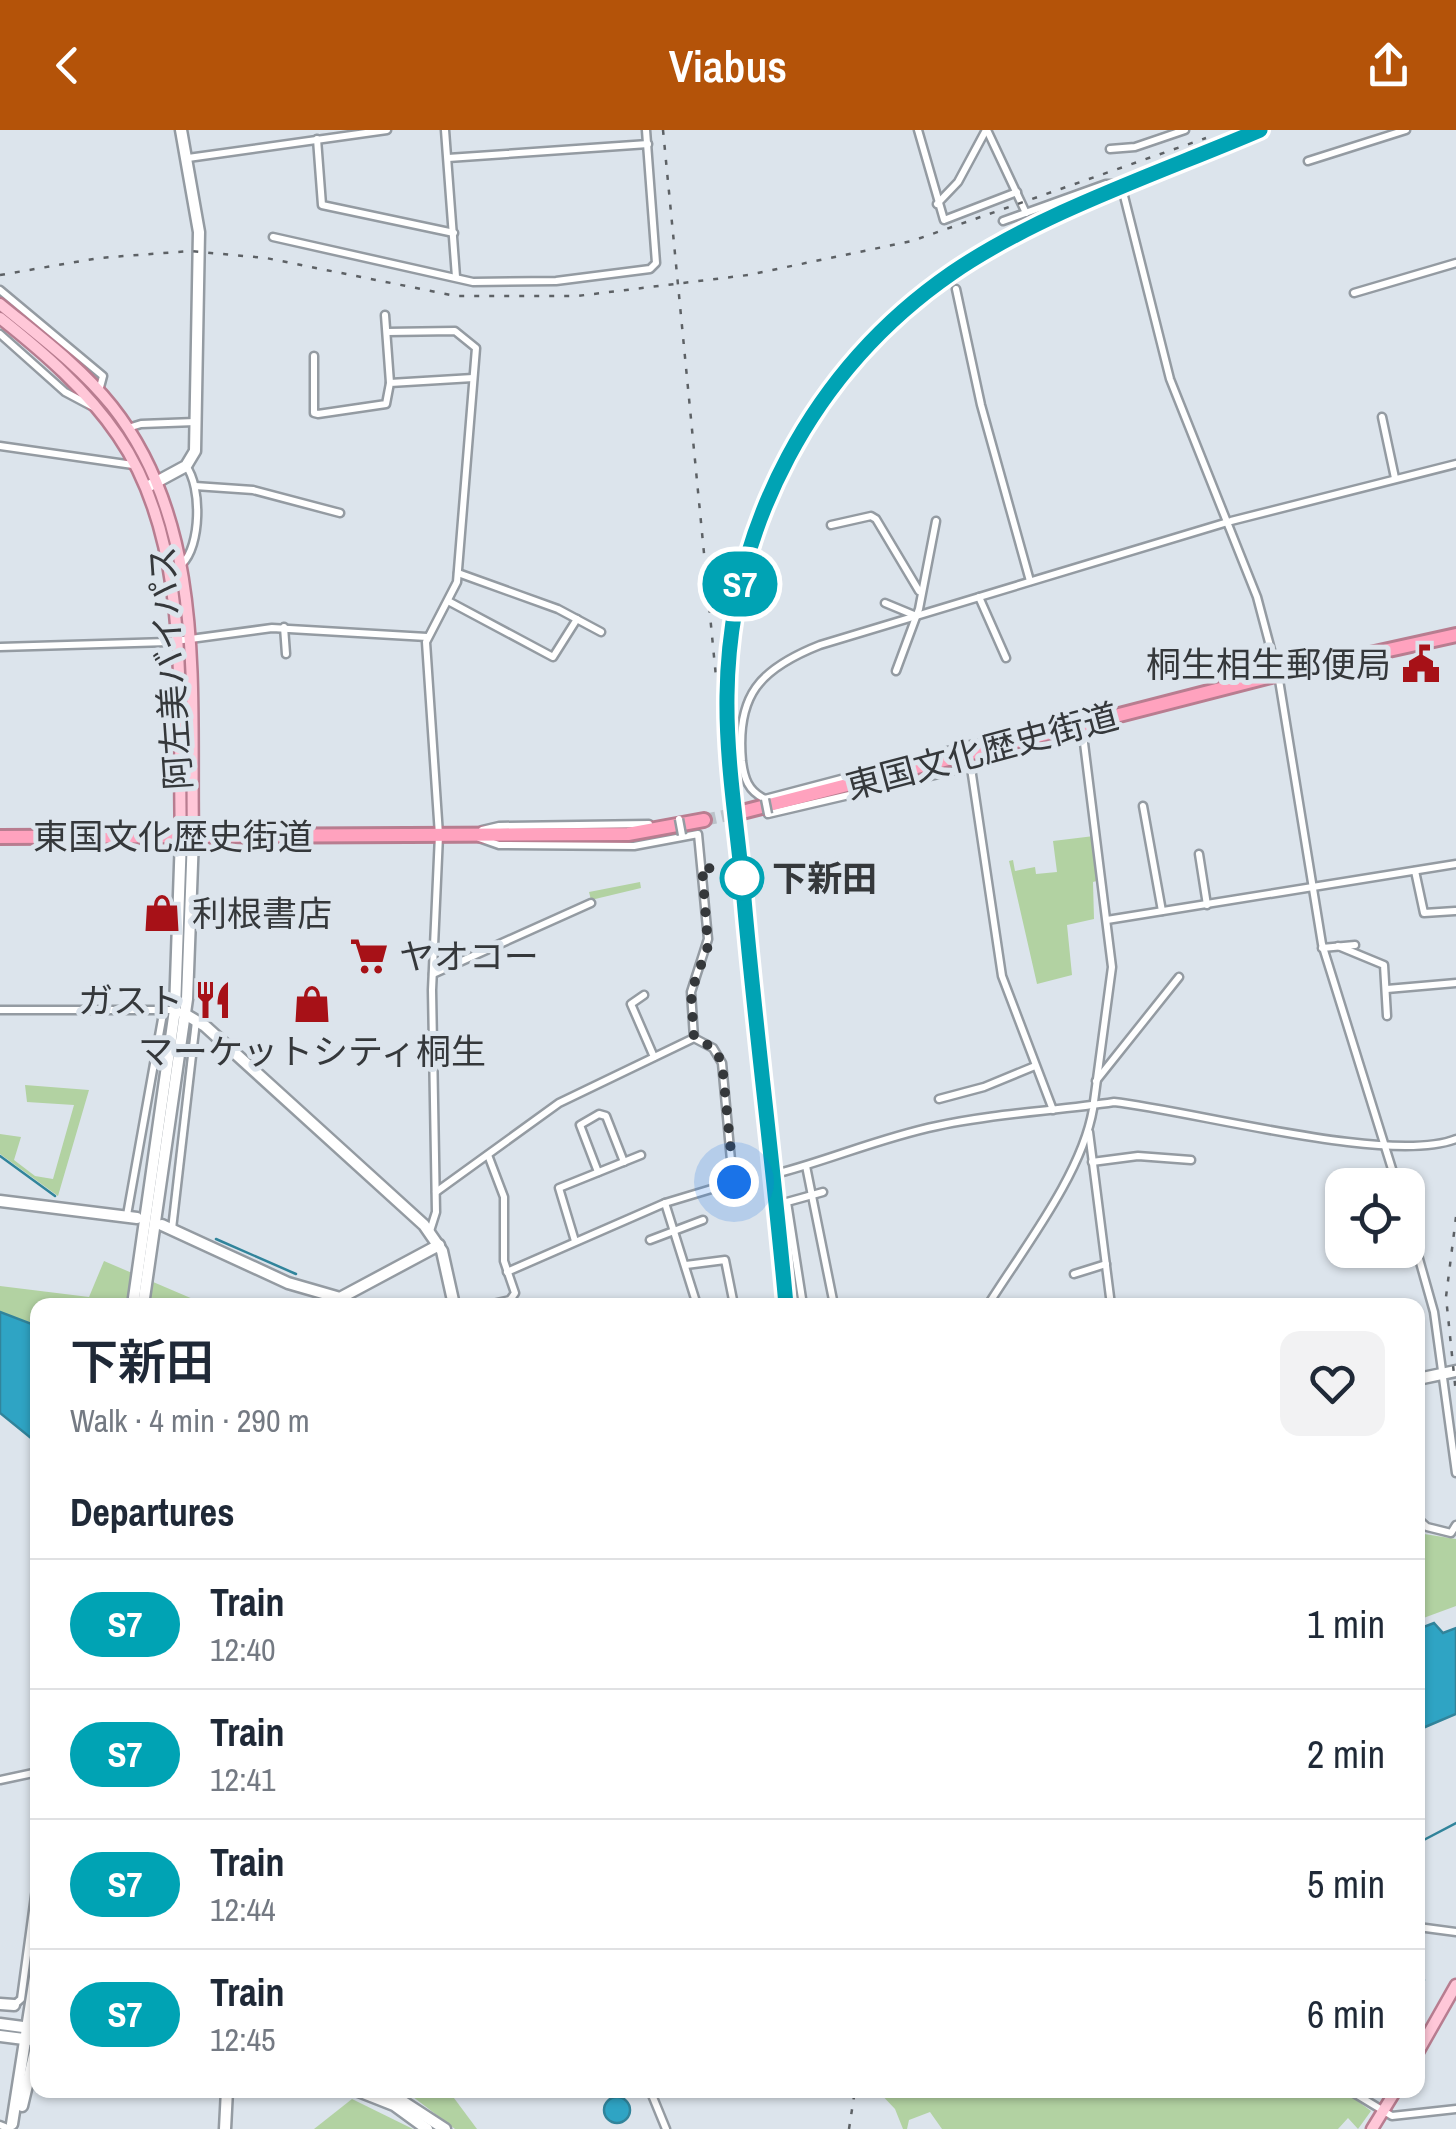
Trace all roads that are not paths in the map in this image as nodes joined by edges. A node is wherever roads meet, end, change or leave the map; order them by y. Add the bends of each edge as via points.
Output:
1 (180, 130) edge
2 (387, 130) edge
3 (445, 130) edge
4 (646, 130) edge
5 (918, 130) edge
6 (987, 130) edge
7 (1185, 130) edge
8 (1406, 130) edge
9 (317, 139) junction
10 (648, 144) junction
11 (1110, 148) dead end
12 (188, 158) junction
13 (448, 158) junction
14 (1308, 161) dead end
15 (1018, 192) junction
16 (937, 204) junction
17 (1026, 213) junction
18 (1003, 221) dead end
19 (454, 233) junction
20 (273, 237) dead end
21 (1456, 263) edge
22 (456, 277) junction
23 (956, 289) dead end
24 (0, 290) edge
25 (1354, 293) dead end
26 (0, 304) edge
27 (385, 316) dead end
28 (0, 318) edge
29 (387, 332) junction
30 (0, 334) edge
31 (314, 356) dead end
32 (473, 378) junction
33 (390, 382) junction
34 (99, 391) junction
35 (98, 410) junction
36 (1382, 416) dead end
37 (196, 422) junction
38 (128, 428) junction
39 (0, 446) edge
40 (134, 464) junction
41 (1456, 464) edge
42 (186, 466) junction
43 (1395, 478) junction
44 (158, 482) junction
45 (195, 486) junction
46 (146, 488) junction
47 (340, 513) dead end
48 (936, 521) dead end
49 (1231, 521) junction
50 (831, 525) dead end
51 (182, 564) junction
52 (458, 572) junction
53 (1030, 581) junction
54 (920, 592) junction
55 (979, 597) junction
56 (450, 602) junction
57 (884, 602) dead end
58 (915, 616) junction
59 (577, 619) junction
60 (284, 628) junction
61 (600, 632) dead end
62 (1456, 634) edge
63 (427, 637) junction
64 (188, 640) junction
65 (175, 642) junction
66 (0, 647) edge
67 (286, 654) dead end
68 (1006, 658) dead end
69 (896, 671) dead end
70 (1278, 674) junction
71 (1081, 725) junction
72 (1001, 746) junction
73 (971, 768) junction
74 (764, 799) junction
75 (1142, 806) dead end
76 (742, 812) tunnel mouth
77 (704, 820) tunnel mouth
78 (474, 834) junction
79 (438, 835) junction
80 (0, 837) edge
81 (187, 837) junction
82 (682, 837) junction
83 (1199, 854) dead end
84 (1456, 864) edge
85 (1415, 871) junction
86 (1313, 887) junction
87 (592, 903) dead end
88 (1207, 904) junction
89 (1162, 911) junction
90 (1455, 911) edge
91 (1107, 920) junction
92 (1355, 944) dead end
93 (1338, 946) junction
94 (1322, 948) junction
95 (432, 974) junction
96 (1180, 977) dead end
97 (1456, 983) edge
98 (1387, 989) junction
99 (644, 995) dead end
100 (0, 1010) edge
101 (180, 1013) junction
102 (1388, 1016) dead end
103 (694, 1038) junction
104 (654, 1057) junction
105 (1035, 1066) junction
106 (1096, 1081) junction
107 (939, 1099) dead end
108 (1093, 1109) junction
109 (1054, 1110) junction
110 (1089, 1131) junction
111 (1456, 1139) edge
112 (1385, 1146) junction
113 (488, 1155) junction
114 (641, 1155) dead end
115 (1191, 1160) dead end
116 (624, 1162) junction
117 (1092, 1162) junction
118 (806, 1166) junction
119 (1392, 1168) edge
120 (598, 1172) junction
121 (779, 1172) dead end
122 (436, 1192) junction
123 (823, 1192) dead end
124 (813, 1194) junction
125 (0, 1201) edge
126 (666, 1203) junction
127 (132, 1216) joint
128 (703, 1220) dead end
129 (167, 1227) joint
130 (677, 1229) junction
131 (430, 1231) junction
132 (148, 1239) junction
133 (650, 1240) dead end
134 (575, 1241) junction
135 (440, 1245) junction
136 (1107, 1264) junction
137 (686, 1265) junction
138 (1422, 1268) edge
139 (507, 1272) junction
140 (1074, 1274) dead end
141 (135, 1298) edge
142 (144, 1298) edge
143 (452, 1298) edge
144 (514, 1298) edge
145 (695, 1298) edge
146 (733, 1298) edge
147 (802, 1298) edge
148 (833, 1298) edge
149 (992, 1298) edge
150 (1111, 1298) edge
151 (1456, 1371) edge
152 (1441, 1374) junction
153 (1425, 1377) edge
154 (1456, 1473) edge
155 (1425, 1525) edge
156 (1456, 1525) edge
157 (30, 1774) edge
158 (0, 1780) edge
159 (1425, 1928) edge
160 (30, 1930) edge
161 (1456, 1932) edge
162 (1456, 1984) edge
163 (0, 2004) edge
164 (14, 2004) joint
165 (0, 2024) edge
166 (30, 2035) edge
167 (0, 2036) edge
168 (30, 2036) edge
169 (1425, 2039) edge
170 (30, 2049) edge
171 (226, 2098) edge
172 (374, 2098) edge
173 (397, 2098) edge
174 (653, 2098) edge
175 (1360, 2098) edge
176 (1391, 2098) edge
177 (1456, 2108) edge
178 (1382, 2113) junction
179 (7, 2126) edge
180 (224, 2129) edge
181 (428, 2129) edge
182 (444, 2129) edge
183 (666, 2129) edge
184 (1372, 2129) edge

1 - 12 street
2 - 9 street
3 - 13 street
4 - 10 street
5 - 16 street
6 - 15 street
6 - 16 street via 958,182
7 - 11 street
8 - 14 street
9 - 12 street
9 - 19 street via 322,205
10 - 13 street
10 - 22 street via 656,263 650,269 499,284
12 - 37 street via 199,232
13 - 19 street
15 - 16 street via 944,220
15 - 17 street
17 - 18 street
17 - 49 street via 1106,184 1118,186 1182,416
19 - 22 street
20 - 22 street
21 - 25 street
23 - 53 street
24 - 34 street via 90,361 103,376
26 - 34 main road, 阿左美バイパス
27 - 29 street
28 - 35 main road, 阿左美バイパス
29 - 32 street via 455,331 476,348
29 - 33 street
30 - 35 street via 73,398
31 - 33 street via 314,412 386,404
32 - 33 street
32 - 52 street
34 - 38 main road, 阿左美バイパス
35 - 40 main road, 阿左美バイパス
36 - 43 street
37 - 38 street
37 - 42 street via 195,452
38 - 44 main road, 阿左美バイパス
39 - 40 street
40 - 46 main road, 阿左美バイパス
41 - 43 street
42 - 44 street
42 - 45 street
43 - 49 street
44 - 46 street
44 - 51 main road, 阿左美バイパス
45 - 47 street via 252,490
45 - 51 street via 194,548
46 - 65 main road, 阿左美バイパス via 170,570
48 - 54 street
49 - 53 street
49 - 70 street
50 - 54 street via 876,519
51 - 64 main road, 阿左美バイパス
52 - 56 street
52 - 59 street
53 - 55 street
54 - 58 street
55 - 58 street
55 - 68 street
56 - 59 street via 553,658
56 - 63 street
57 - 58 street
58 - 69 street
58 - 74 street via 796,655 749,694 740,723 744,774
59 - 61 street
60 - 63 street
60 - 64 street
60 - 67 street
62 - 70 highway, 東国文化歴史街道
63 - 79 street
64 - 65 street
64 - 81 main road, 阿左美バイパス
65 - 66 street
65 - 81 main road, 阿左美バイパス
70 - 71 highway, 東国文化歴史街道
70 - 86 street
71 - 72 highway, 東国文化歴史街道
71 - 91 street
72 - 73 street via 993,761
72 - 74 street via 936,754
72 - 76 highway, 東国文化歴史街道
73 - 74 street, bridge via 768,814
73 - 105 street via 1002,976
75 - 89 street
77 - 78 highway, 東国文化歴史街道 via 628,834
78 - 79 highway, 東国文化歴史街道
78 - 82 street via 498,846 634,846
78 - 82 street, bridge via 500,826 678,820
79 - 81 highway, 東国文化歴史街道
79 - 95 street
80 - 81 highway, 東国文化歴史街道
81 - 101 street
82 - 103 street via 698,834 708,939 690,1003
83 - 88 street
84 - 85 street
85 - 86 street
85 - 90 street via 1425,914
86 - 88 street
86 - 94 street
87 - 95 street
88 - 89 street
89 - 91 street
91 - 106 street via 1112,972
92 - 93 street
93 - 94 street
93 - 98 street via 1384,965
94 - 112 street
95 - 122 street
96 - 106 street
97 - 98 street
98 - 102 street
99 - 104 street via 631,1004
100 - 101 street
101 - 127 street
101 - 129 street
101 - 131 street
101 - 132 street
103 - 104 street
103 - 126 street via 714,1048 722,1063 736,1182
104 - 113 street via 559,1104
105 - 107 street
105 - 109 street
106 - 108 street
108 - 109 street
108 - 110 street
108 - 112 street via 1126,1104
109 - 118 street via 929,1128
110 - 117 street
110 - 149 street
111 - 112 street
112 - 119 street
113 - 122 street
113 - 139 street via 504,1197
114 - 116 street
115 - 117 street via 1138,1156
116 - 120 street
116 - 120 street via 606,1116 599,1114 580,1125
117 - 136 street
118 - 121 street
118 - 124 street
120 - 134 street via 558,1191
122 - 131 street
123 - 124 street
124 - 147 street via 787,1204
124 - 148 street
125 - 127 street
126 - 130 street
126 - 134 street
128 - 130 street
129 - 135 street via 288,1283 340,1298
130 - 133 street
130 - 137 street
131 - 135 street
132 - 141 street
132 - 142 street
134 - 139 street
135 - 143 street
136 - 140 street
136 - 150 street
137 - 145 street
137 - 146 street via 726,1261
138 - 152 street
139 - 144 street
151 - 152 street
152 - 153 street
152 - 154 street
155 - 156 street via 1451,1534
157 - 158 street
159 - 161 street
160 - 164 street
162 - 169 main road
163 - 164 street
165 - 166 street
167 - 168 street
170 - 179 street
171 - 180 street
172 - 181 street
173 - 182 street
174 - 183 street
175 - 178 street
176 - 178 main road
177 - 178 street via 1397,2117
178 - 184 main road

